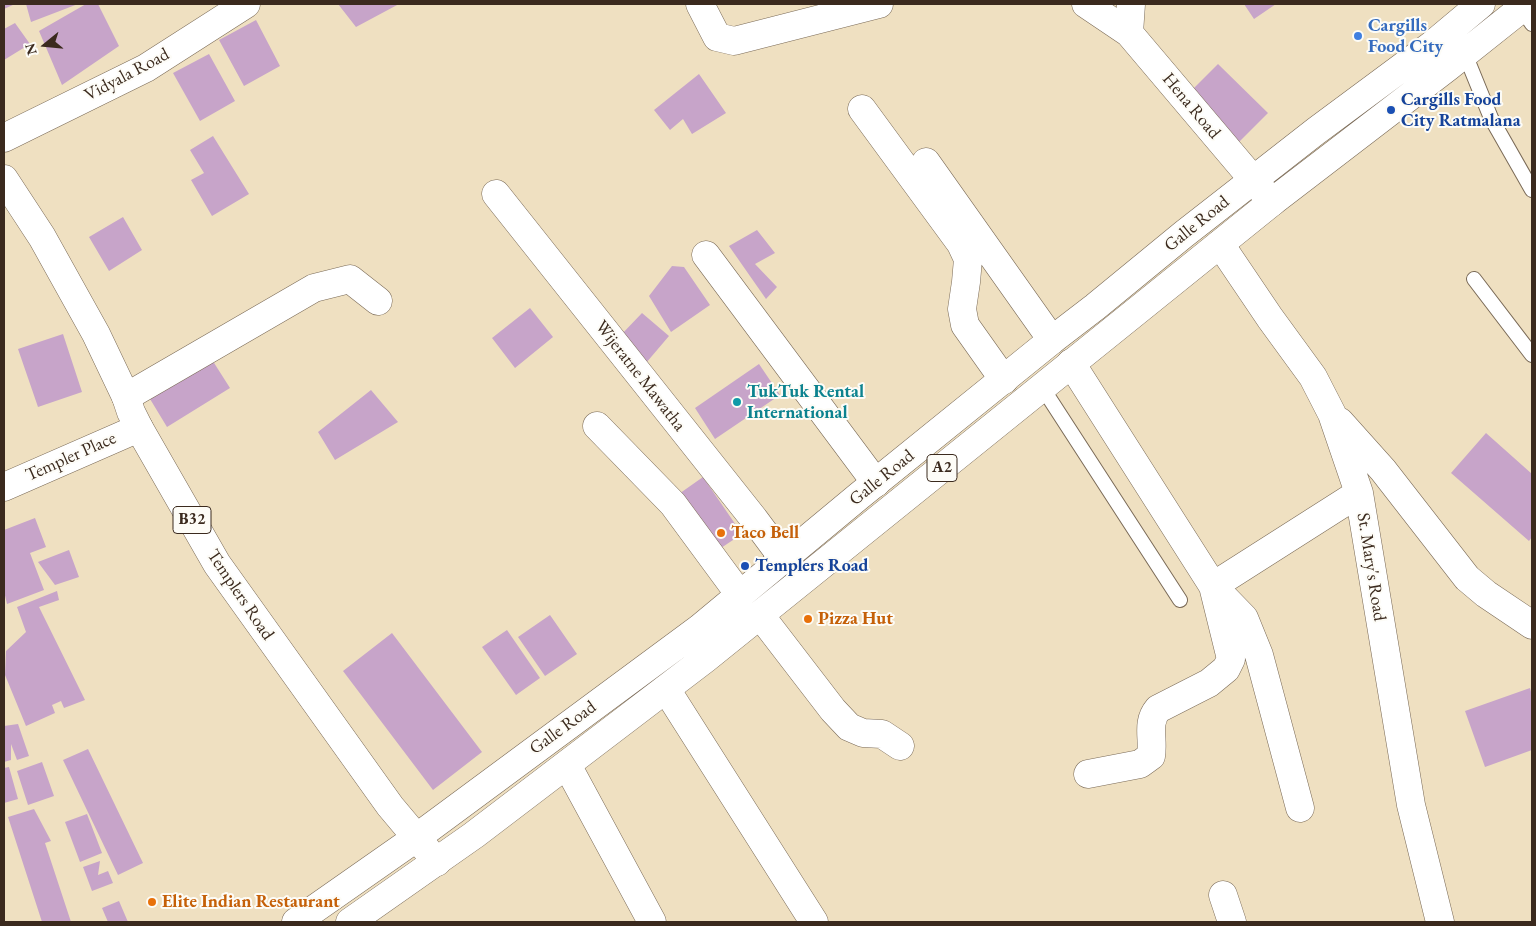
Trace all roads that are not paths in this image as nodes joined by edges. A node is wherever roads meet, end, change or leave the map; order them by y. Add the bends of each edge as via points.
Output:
1 (246, 4) edge
2 (700, 4) edge
3 (879, 4) edge
4 (1086, 4) edge
5 (1131, 4) edge
6 (1481, 4) edge
7 (1527, 12) edge
8 (1129, 33) junction
9 (1465, 54) junction
10 (862, 109) dead end
11 (4, 138) edge
12 (926, 162) dead end
13 (4, 179) edge
14 (1254, 180) junction
15 (1532, 190) edge
16 (496, 194) dead end
17 (1272, 202) junction
18 (1220, 244) junction
19 (706, 255) dead end
20 (1474, 279) dead end
21 (378, 301) dead end
22 (1052, 340) junction
23 (1532, 355) edge
24 (1071, 363) junction
25 (1004, 380) junction
26 (1042, 387) junction
27 (126, 397) junction
28 (1332, 414) junction
29 (598, 426) dead end
30 (139, 428) junction
31 (876, 483) junction
32 (4, 487) edge
33 (1359, 493) junction
34 (784, 558) junction
35 (1213, 586) junction
36 (740, 595) junction
37 (1180, 600) dead end
38 (760, 615) junction
39 (1532, 625) edge
40 (666, 689) junction
41 (900, 746) dead end
42 (567, 765) junction
43 (1088, 774) dead end
44 (1300, 808) dead end
45 (416, 838) junction
46 (436, 862) junction
47 (1222, 895) dead end
48 (296, 922) edge
49 (350, 922) edge
50 (652, 922) edge
51 (814, 922) edge
52 (1232, 922) edge
53 (1440, 922) edge

1 - 11 main road, Vidyala Road via 146,68
2 - 3 main road via 717,37 734,41
4 - 8 main road, Hena Road
5 - 8 main road
6 - 14 main road, Galle Road / A2
7 - 9 main road, Galle Road / A2
8 - 14 main road, Hena Road
9 - 15 lane via 1491,118
9 - 17 main road, Galle Road / A2
10 - 25 main road via 961,244 968,259 962,309 965,325
12 - 22 main road
13 - 27 main road, Templers Road / B32 via 96,334
14 - 17 main road, Hena Road
14 - 22 main road, Galle Road / A2
16 - 34 main road, Wijeratne Mawatha
17 - 18 main road, Galle Road / A2
18 - 24 main road, Galle Road / A2
18 - 28 main road, St. Mary's Road via 1313,376
19 - 31 main road
20 - 23 lane
21 - 27 main road via 350,279 314,288
22 - 25 main road, Galle Road / A2
24 - 26 main road, Galle Road / A2
24 - 35 main road
25 - 31 main road, Galle Road / A2
26 - 37 lane
26 - 38 main road, Galle Road / A2
27 - 30 main road, Templers Road / B32
28 - 33 main road, St. Mary's Road
28 - 39 main road via 1383,470 1467,578
29 - 36 main road via 673,504
30 - 32 main road, Templer Place
30 - 45 main road, Templers Road / B32 via 217,564
31 - 34 main road, Galle Road / A2
33 - 35 main road
33 - 53 main road, St. Mary's Road via 1411,805
34 - 36 main road, Galle Road / A2
35 - 43 main road via 1231,659 1226,669 1209,683 1158,709 1151,722 1151,756 1140,764
35 - 44 main road via 1244,618 1256,648
36 - 45 main road, Galle Road / A2
38 - 40 main road, Galle Road / A2
38 - 41 main road via 848,727 863,733 882,734
40 - 42 main road, Galle Road / A2
40 - 51 main road
42 - 46 main road, Galle Road / A2
42 - 50 main road
45 - 46 main road, Templers Road
45 - 48 main road, Galle Road / A2
46 - 49 main road, Galle Road / A2
47 - 52 main road

